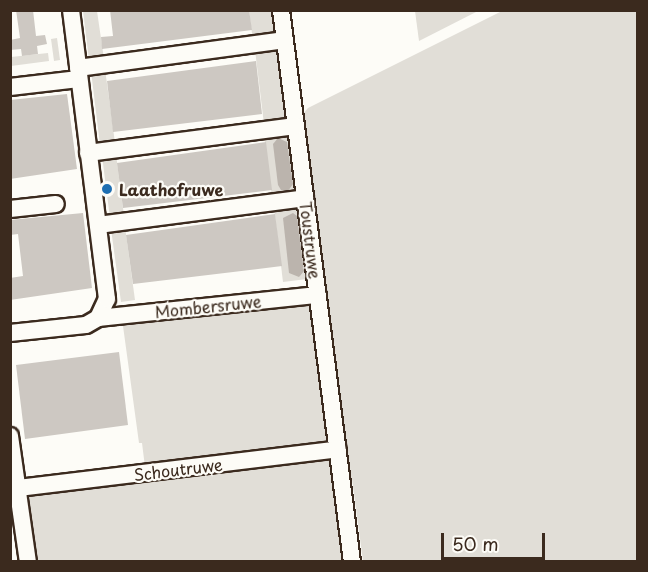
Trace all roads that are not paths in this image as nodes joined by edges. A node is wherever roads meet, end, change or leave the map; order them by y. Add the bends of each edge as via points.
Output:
1 (71, 10) edge
2 (281, 10) edge
3 (285, 40) junction
4 (79, 73) junction
5 (10, 87) edge
6 (295, 126) junction
7 (88, 153) junction
8 (305, 198) junction
9 (57, 204) dead end
10 (10, 209) edge
11 (98, 225) junction
12 (318, 295) junction
13 (98, 318) junction
14 (10, 333) edge
15 (10, 436) edge
16 (338, 449) junction
17 (18, 488) junction
18 (18, 545) edge
19 (28, 561) edge
20 (352, 561) edge

1 - 4 street
2 - 3 street, Toustruwe
3 - 4 street
3 - 6 street, Toustruwe
4 - 5 street
4 - 7 street
6 - 7 street
6 - 8 street, Toustruwe
7 - 11 street
8 - 11 street
8 - 12 street, Toustruwe
9 - 10 street
11 - 13 street via 108,292 106,306
12 - 13 street, Mombersruwe
12 - 16 street, Toustruwe
13 - 14 street, Mombersruwe via 86,326
15 - 17 street
16 - 17 street, Schoutruwe
16 - 20 street, Toustruwe
17 - 18 street
18 - 19 street

